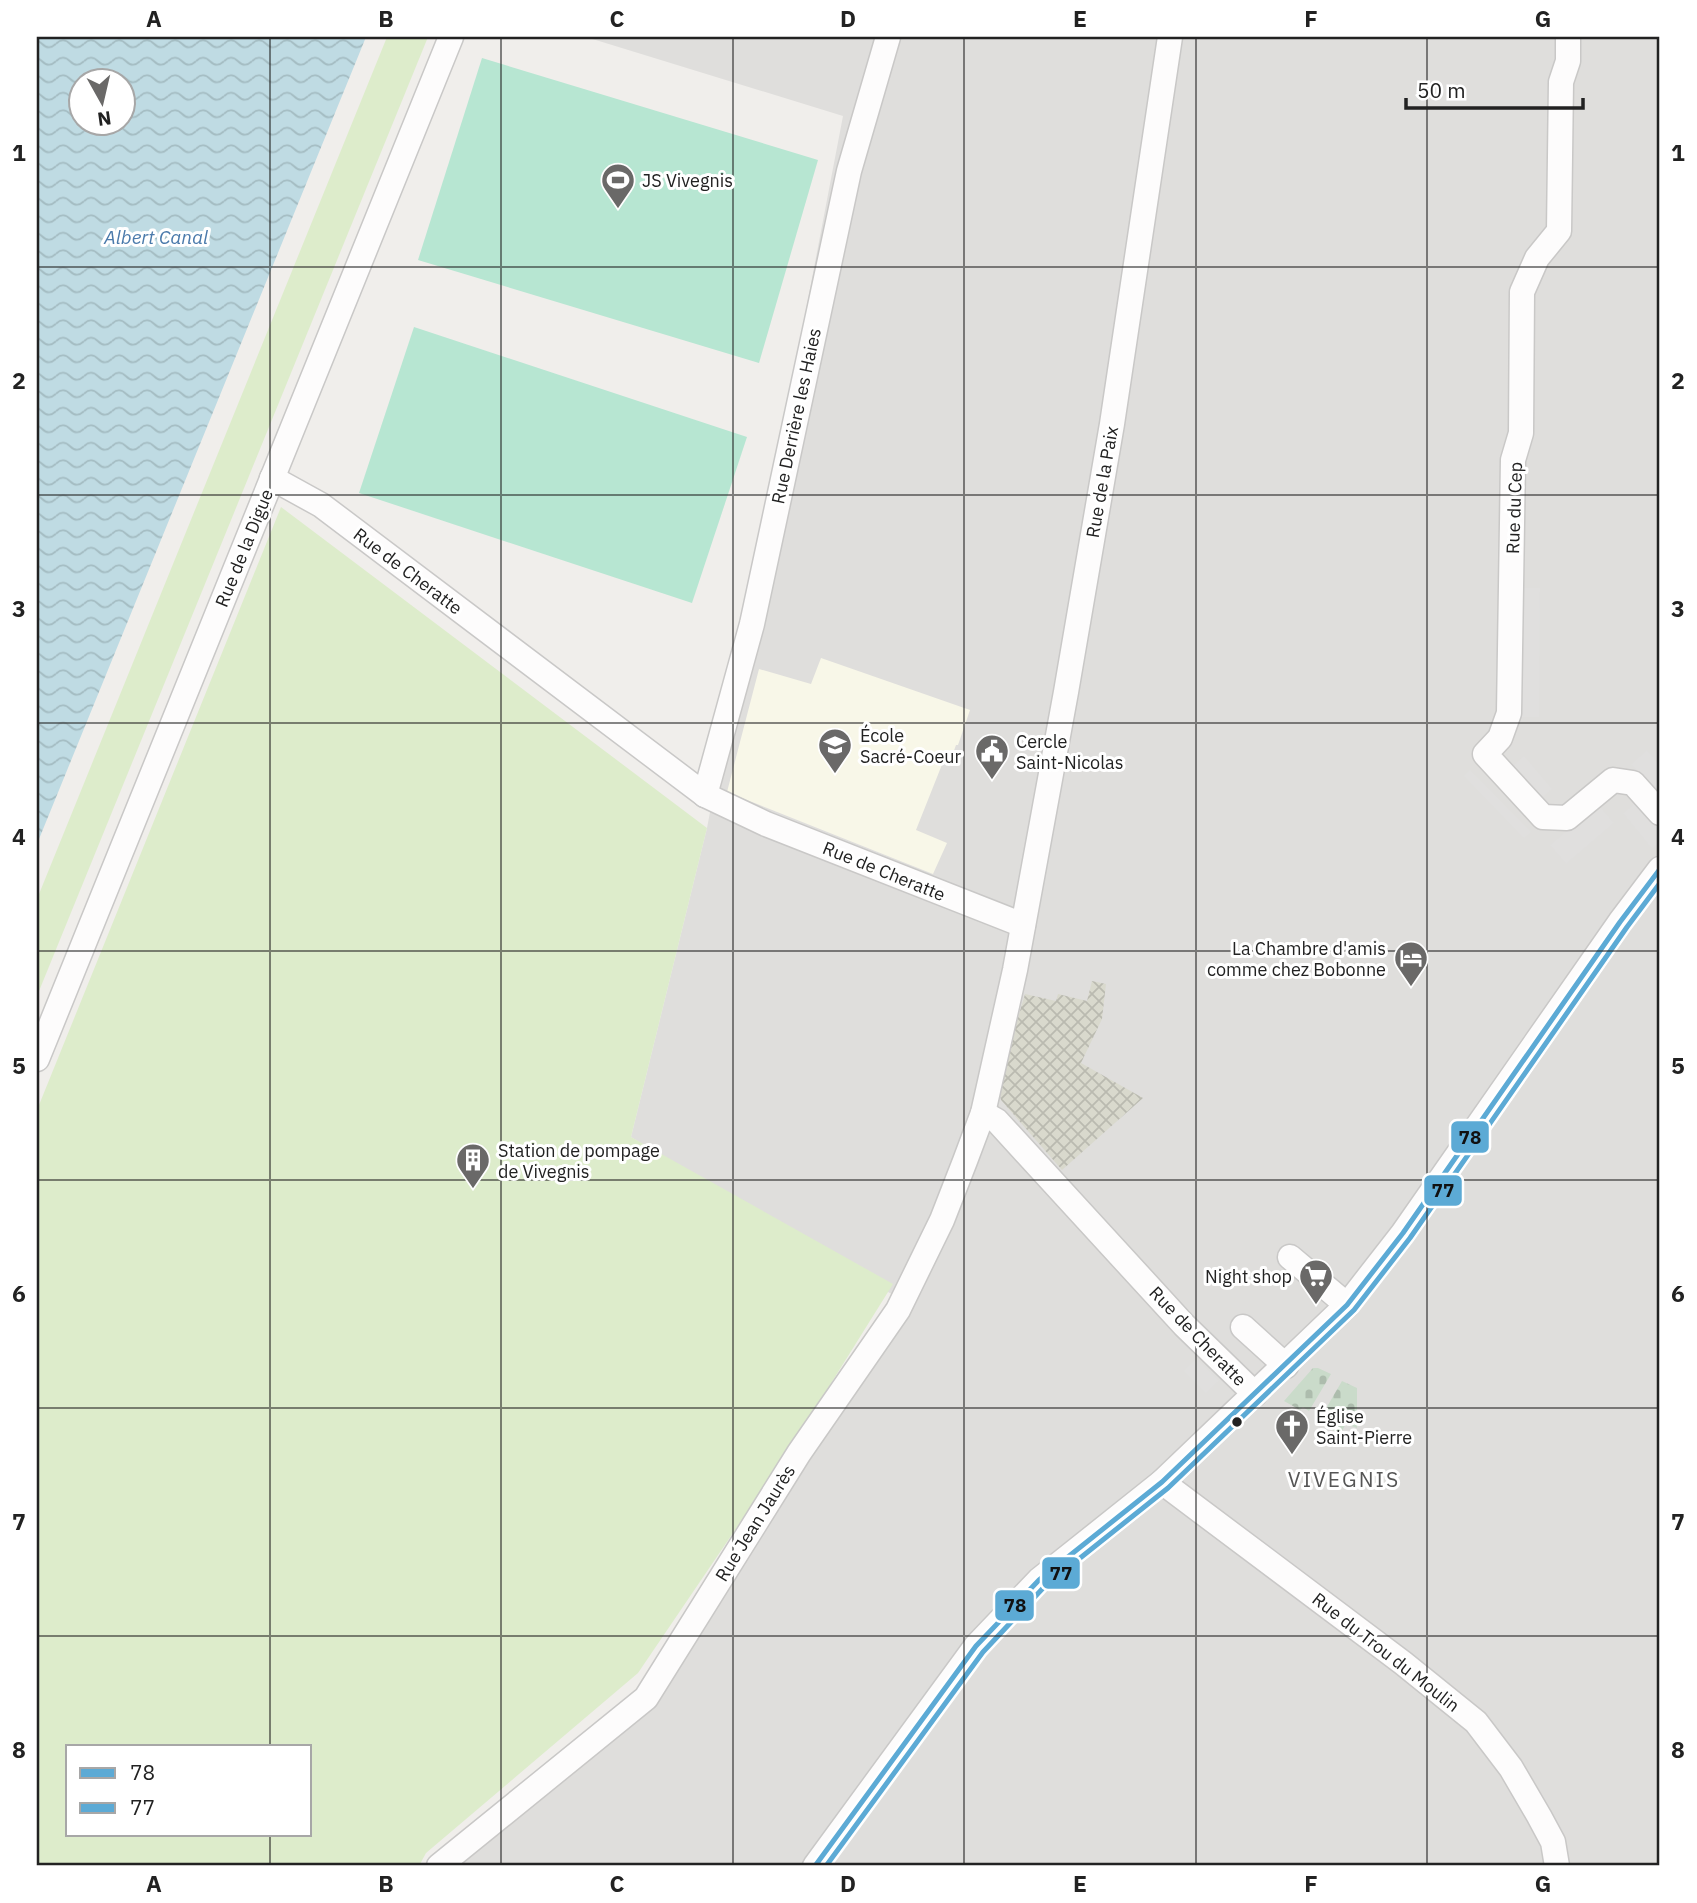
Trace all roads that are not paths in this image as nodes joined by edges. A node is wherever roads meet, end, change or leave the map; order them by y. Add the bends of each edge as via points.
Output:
1 (451, 37) edge
2 (888, 37) edge
3 (1170, 37) edge
4 (1568, 37) edge
5 (272, 478) junction
6 (705, 795) junction
7 (1660, 813) edge
8 (1660, 869) edge
9 (1023, 925) junction
10 (37, 1059) edge
11 (983, 1113) junction
12 (1290, 1257) dead end
13 (1348, 1305) junction
14 (1243, 1326) dead end
15 (1286, 1366) junction
16 (1255, 1394) junction
17 (1162, 1482) junction
18 (440, 1866) edge
19 (815, 1866) edge
20 (1557, 1866) edge

1 - 5 street, Rue de la Digue
2 - 6 street, Rue Derrière les Haies via 849,171 752,624
3 - 9 street, Rue de la Paix via 1112,424
4 - 7 street, Rue du Cep via 1568,61 1561,82 1559,231 1537,258 1522,292 1521,433 1513,460 1509,713 1500,738 1485,754 1543,817 1567,818 1613,780 1633,783
5 - 6 street, Rue de Cheratte via 321,505
5 - 10 street, Rue de la Digue
6 - 9 street, Rue de Cheratte via 766,824
8 - 13 street
9 - 11 street
11 - 16 street, Rue de Cheratte via 998,1121 1184,1325
11 - 18 street, Rue Jean Jaurès via 942,1220 898,1310 799,1452 646,1698
12 - 13 street
13 - 15 street
14 - 15 street
15 - 16 street
16 - 17 street
17 - 19 street via 1039,1580 976,1646
17 - 20 street, Rue du Trou du Moulin via 1476,1722 1539,1816 1553,1842

